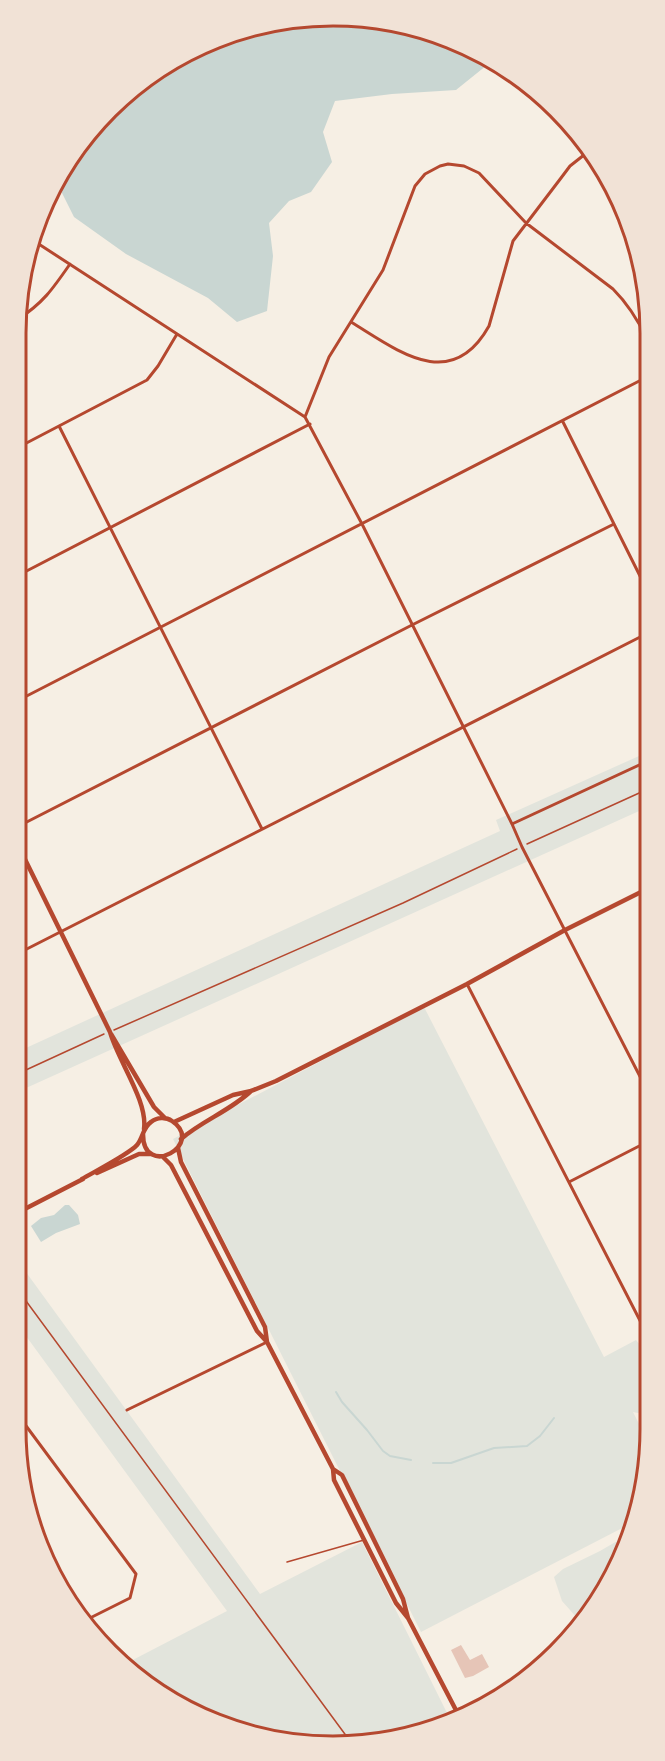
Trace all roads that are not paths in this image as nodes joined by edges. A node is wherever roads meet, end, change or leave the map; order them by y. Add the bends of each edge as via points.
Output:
1 (583, 155) edge
2 (526, 223) junction
3 (39, 244) edge
4 (70, 264) junction
5 (26, 314) edge
6 (351, 322) junction
7 (640, 325) edge
8 (177, 334) junction
9 (640, 381) edge
10 (305, 417) junction
11 (562, 421) junction
12 (310, 424) junction
13 (59, 426) junction
14 (26, 443) edge
15 (362, 524) junction
16 (614, 524) junction
17 (110, 527) junction
18 (26, 571) edge
19 (640, 576) edge
20 (412, 625) junction
21 (160, 627) junction
22 (640, 637) edge
23 (26, 696) edge
24 (464, 727) junction
25 (211, 728) junction
26 (640, 765) edge
27 (26, 822) edge
28 (512, 824) junction
29 (262, 829) junction
30 (26, 861) edge
31 (640, 892) edge
32 (565, 930) junction
33 (61, 931) junction
34 (26, 949) edge
35 (467, 984) junction
36 (110, 1032) junction
37 (640, 1076) edge
38 (251, 1091) junction
39 (165, 1118) junction
40 (174, 1122) junction
41 (143, 1132) junction
42 (181, 1139) junction
43 (640, 1146) edge
44 (178, 1148) junction
45 (153, 1155) junction
46 (163, 1157) junction
47 (82, 1179) junction
48 (569, 1182) junction
49 (26, 1208) edge
50 (640, 1320) edge
51 (267, 1342) junction
52 (127, 1410) dead end
53 (26, 1426) edge
54 (333, 1468) junction
55 (364, 1540) junction
56 (287, 1562) dead end
57 (91, 1617) edge
58 (408, 1618) junction
59 (456, 1709) edge

1 - 2 street
2 - 6 street via 513,241 489,326 461,356 443,362 414,359
2 - 6 street via 472,169 448,165 432,169 415,186 383,270
2 - 7 street via 613,288
3 - 4 street
4 - 5 street via 36,308
4 - 8 street
6 - 10 street via 328,357
8 - 10 street
8 - 13 street via 147,380
9 - 11 street
10 - 12 street
11 - 15 street
11 - 16 street
12 - 15 street
12 - 17 street
13 - 14 street
13 - 17 street
15 - 20 street
15 - 21 street
16 - 19 street
16 - 20 street
17 - 18 street
17 - 21 street
20 - 24 street
20 - 25 street
21 - 23 street
21 - 25 street
22 - 24 street
24 - 28 street
24 - 29 street
25 - 27 street
25 - 29 street
26 - 28 street
28 - 32 street
29 - 33 street
30 - 33 street
31 - 32 street
32 - 35 street
32 - 37 street
33 - 34 street
33 - 36 street
35 - 38 street
35 - 48 street
36 - 39 street via 153,1107
36 - 41 street via 144,1112
38 - 40 street via 233,1095
38 - 42 street via 238,1104 193,1128
39 - 40 street
39 - 41 street via 153,1120
40 - 42 street
41 - 45 street via 145,1146
41 - 47 street via 133,1148
42 - 44 street
43 - 48 street
44 - 46 street
44 - 51 street via 265,1327
45 - 46 street
45 - 47 street via 139,1154
46 - 51 street via 171,1165 257,1331
47 - 49 street
48 - 50 street
51 - 52 street
51 - 54 street
53 - 57 street via 136,1574 130,1598
54 - 55 street via 334,1480
54 - 58 street via 342,1475 404,1599
55 - 56 lane
55 - 58 street via 396,1603
58 - 59 street

